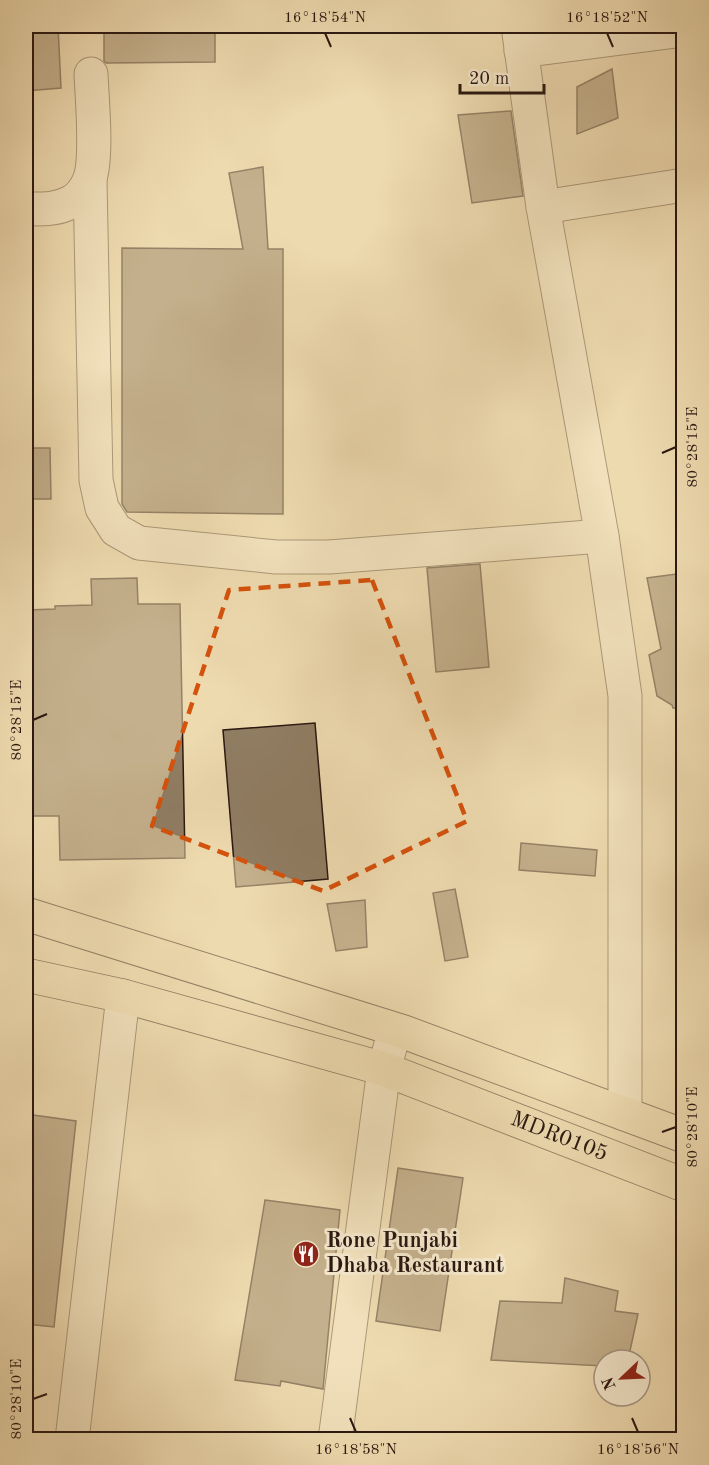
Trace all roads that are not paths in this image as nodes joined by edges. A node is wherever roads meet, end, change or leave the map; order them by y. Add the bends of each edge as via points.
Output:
1 (684, 30) edge
2 (520, 38) edge
3 (91, 74) dead end
4 (90, 180) junction
5 (684, 185) edge
6 (543, 207) junction
7 (26, 209) edge
8 (602, 536) junction
9 (26, 914) edge
10 (26, 975) edge
11 (123, 996) junction
12 (395, 1030) junction
13 (384, 1068) junction
14 (625, 1114) junction
15 (684, 1136) edge
16 (684, 1185) edge
17 (72, 1440) edge
18 (335, 1440) edge

1 - 2 street
2 - 6 street
3 - 4 street
4 - 7 street via 71,203 53,209
4 - 8 street via 96,480 102,508 116,530 139,543 276,557 329,557
5 - 6 street
6 - 8 street
8 - 14 street via 625,696
9 - 12 main road, MDR0105
10 - 11 main road, MDR0105
11 - 13 main road, MDR0105
11 - 17 street
12 - 13 street
12 - 14 main road, MDR0105
13 - 16 main road, MDR0105
13 - 18 street
14 - 15 main road, MDR0105

